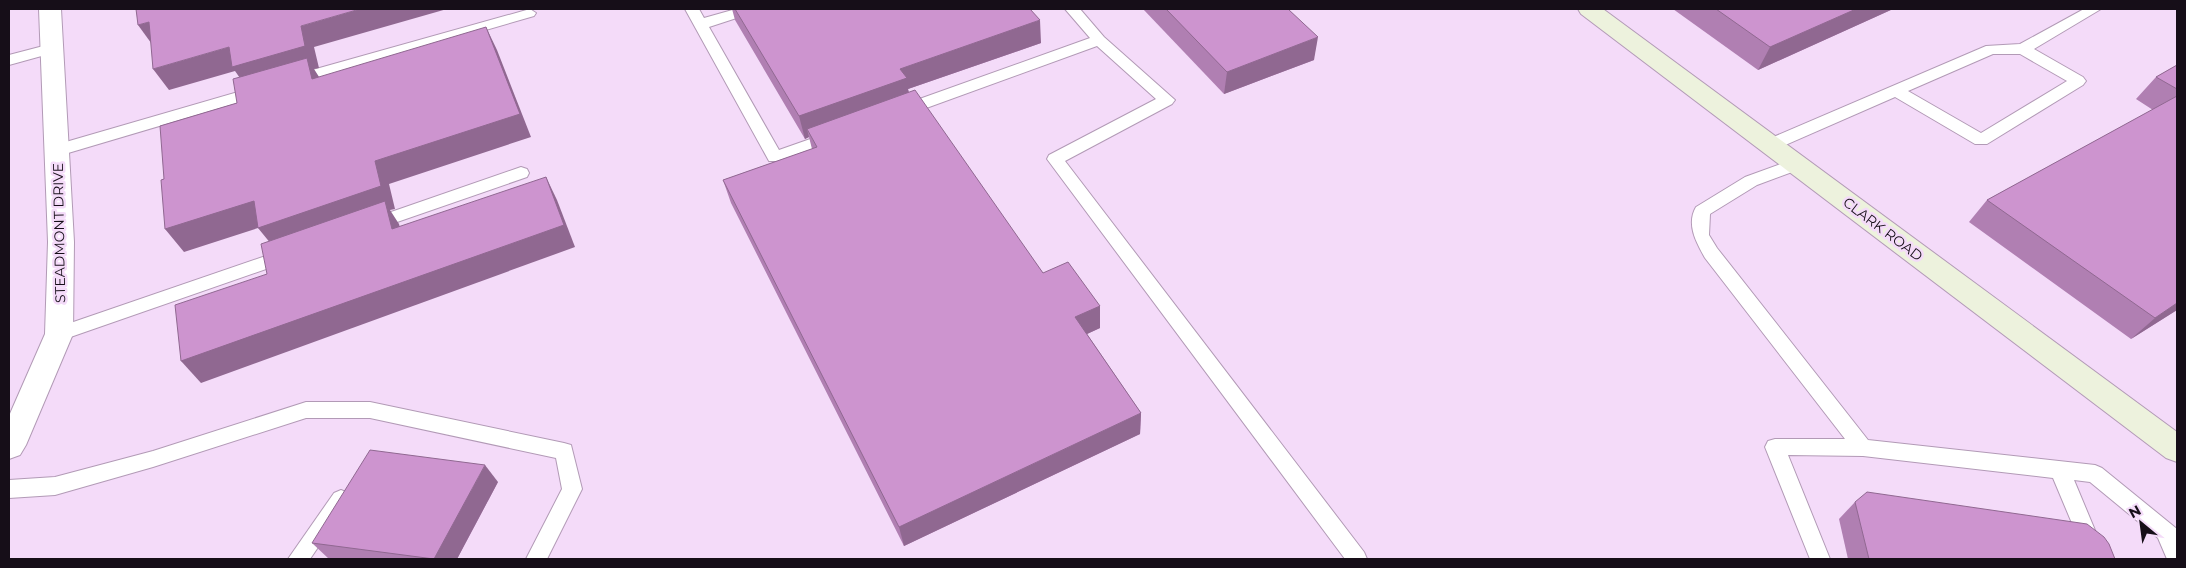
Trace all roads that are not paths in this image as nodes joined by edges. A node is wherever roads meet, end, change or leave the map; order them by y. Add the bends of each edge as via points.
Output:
1 (692, 9) edge
2 (750, 9) edge
3 (1072, 9) edge
4 (1589, 9) edge
5 (2094, 9) edge
6 (54, 10) edge
7 (530, 13) dead end
8 (702, 24) junction
9 (1099, 40) junction
10 (51, 48) junction
11 (2023, 48) junction
12 (9, 60) edge
13 (1895, 90) junction
14 (886, 117) edge
15 (849, 130) edge
16 (1770, 145) junction
17 (58, 150) junction
18 (1797, 164) junction
19 (521, 173) dead end
20 (361, 229) edge
21 (304, 249) edge
22 (59, 334) junction
23 (16, 421) edge
24 (9, 446) edge
25 (1863, 448) junction
26 (2177, 449) edge
27 (2060, 471) junction
28 (354, 480) edge
29 (9, 489) edge
30 (2171, 536) edge
31 (298, 559) edge
32 (536, 559) edge
33 (1357, 559) edge
34 (1820, 559) edge
35 (2097, 559) edge
36 (2176, 559) edge

1 - 8 lane
2 - 8 lane
3 - 9 lane
4 - 16 street, CLARK ROAD
5 - 11 lane
6 - 10 street, STEADMONT DRIVE
7 - 17 lane
8 - 15 lane via 775,157
9 - 14 lane
9 - 33 lane via 1167,100 1055,158
10 - 12 lane
10 - 17 street, STEADMONT DRIVE
11 - 13 lane via 1991,49
11 - 13 lane via 2078,81 1981,140
13 - 16 lane
16 - 18 street, CLARK ROAD
17 - 22 street, STEADMONT DRIVE via 62,242
18 - 25 lane via 1751,181 1702,211 1701,235 1725,272
18 - 26 street, CLARK ROAD
19 - 20 lane
21 - 22 lane
22 - 23 street, STEADMONT DRIVE
23 - 24 street, STEADMONT DRIVE
25 - 27 lane
25 - 34 lane via 1775,447
27 - 30 lane via 2096,474
27 - 35 lane
28 - 31 lane
29 - 32 lane via 55,486 153,459 306,410 370,410 564,451 572,489
30 - 36 lane

